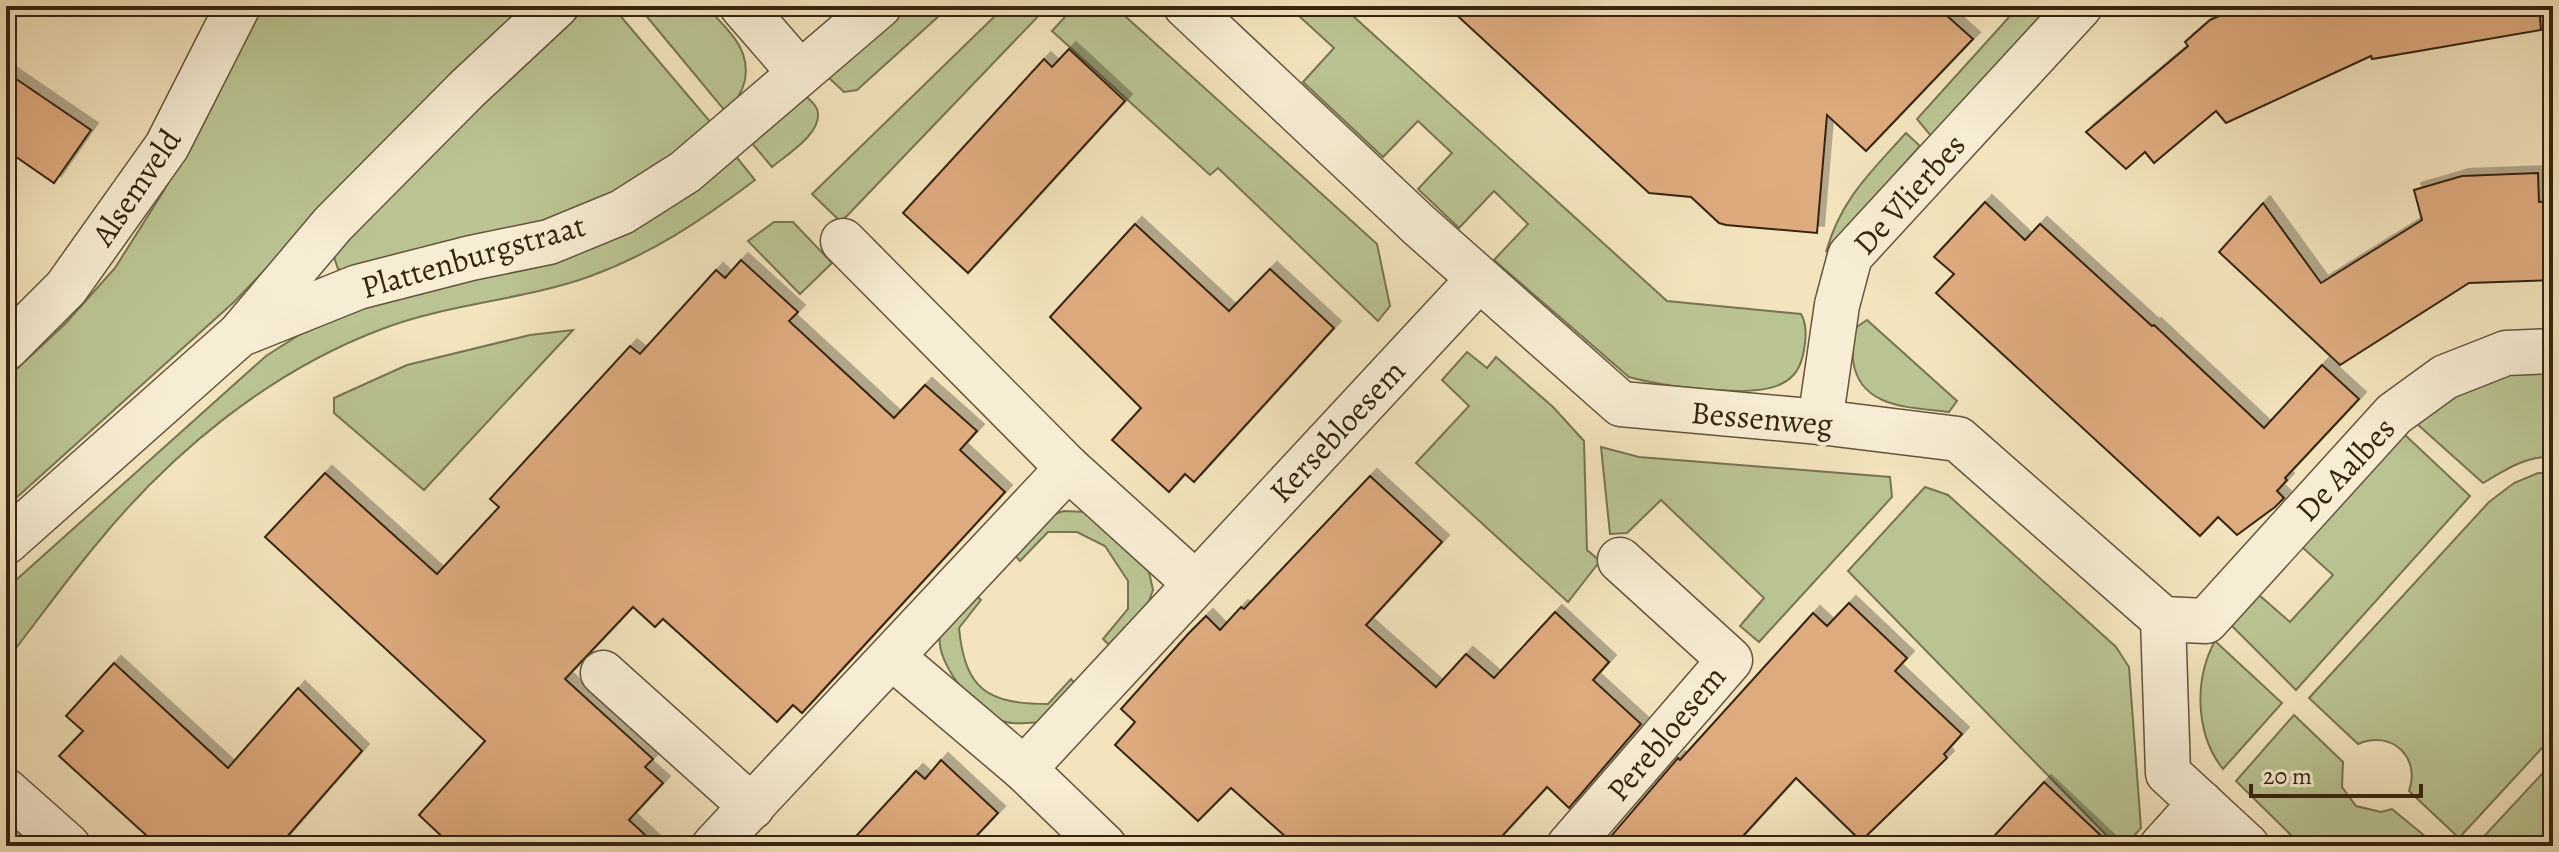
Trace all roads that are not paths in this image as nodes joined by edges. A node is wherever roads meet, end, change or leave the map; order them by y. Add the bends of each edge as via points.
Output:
1 (238, 6) edge
2 (556, 6) edge
3 (742, 6) edge
4 (879, 6) edge
5 (1186, 6) edge
6 (2080, 6) edge
7 (800, 73) junction
8 (843, 241) dead end
9 (1479, 279) junction
10 (240, 334) junction
11 (6, 348) edge
12 (2553, 351) edge
13 (1820, 422) junction
14 (1068, 468) junction
15 (6, 542) edge
16 (1620, 560) dead end
17 (1195, 583) junction
18 (2163, 619) junction
19 (892, 657) junction
20 (603, 673) dead end
21 (1024, 769) junction
22 (6, 791) edge
23 (2201, 803) junction
24 (752, 807) junction
25 (68, 846) edge
26 (714, 846) edge
27 (1104, 846) edge
28 (1569, 846) edge
29 (2162, 846) edge
30 (2247, 846) edge

1 - 11 street, Alsemveld via 167,146 66,288
2 - 10 street, Plattenburgstraat via 333,224
3 - 7 street
4 - 7 street, Plattenburgstraat
5 - 9 street, Bessenweg
6 - 13 street, De Vlierbes via 1850,256 1837,305
7 - 10 street, Plattenburgstraat via 685,172 622,212 549,242 358,287
8 - 14 street
9 - 13 street, Bessenweg via 1621,404
9 - 17 street, Kersebloesem
10 - 15 street, Plattenburgstraat
12 - 18 street, De Aalbes via 2506,353 2445,377 2394,414 2206,621
13 - 18 street, Bessenweg via 1958,439
14 - 17 street
14 - 19 street
16 - 28 street, Perebloesem via 1730,660
17 - 21 street, Kersebloesem
18 - 23 street via 2168,773
19 - 21 street
19 - 24 street
20 - 24 street
21 - 27 street
22 - 25 street
23 - 29 street
23 - 30 street
24 - 26 street

